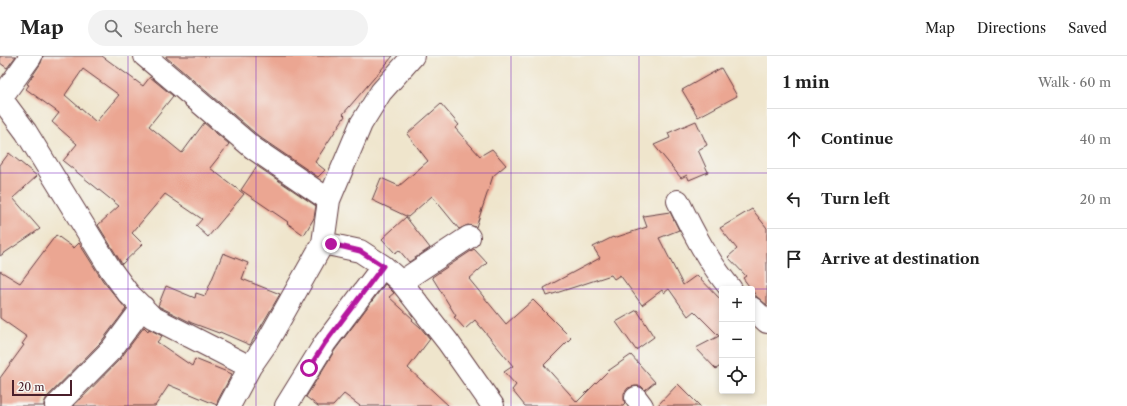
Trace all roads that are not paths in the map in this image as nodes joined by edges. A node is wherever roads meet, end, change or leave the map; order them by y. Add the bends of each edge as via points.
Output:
1 (30, 56) edge
2 (145, 56) edge
3 (413, 56) edge
4 (1, 98) edge
5 (329, 200) junction
6 (678, 202) dead end
7 (469, 237) dead end
8 (341, 246) junction
9 (383, 266) junction
10 (401, 282) junction
11 (729, 286) edge
12 (143, 307) junction
13 (755, 311) edge
14 (767, 322) edge
15 (250, 367) junction
16 (56, 406) edge
17 (229, 406) edge
18 (286, 406) edge
19 (493, 406) edge

1 - 4 street
2 - 5 street via 253,148
3 - 5 street via 381,92 362,124
4 - 12 street via 26,132 111,270 128,293
5 - 8 street
6 - 11 street via 693,233
7 - 10 street
8 - 9 street
8 - 15 street
9 - 10 street
9 - 18 street via 325,343
10 - 19 street
12 - 15 street via 152,317
12 - 16 street via 111,350
13 - 14 street
15 - 17 street

